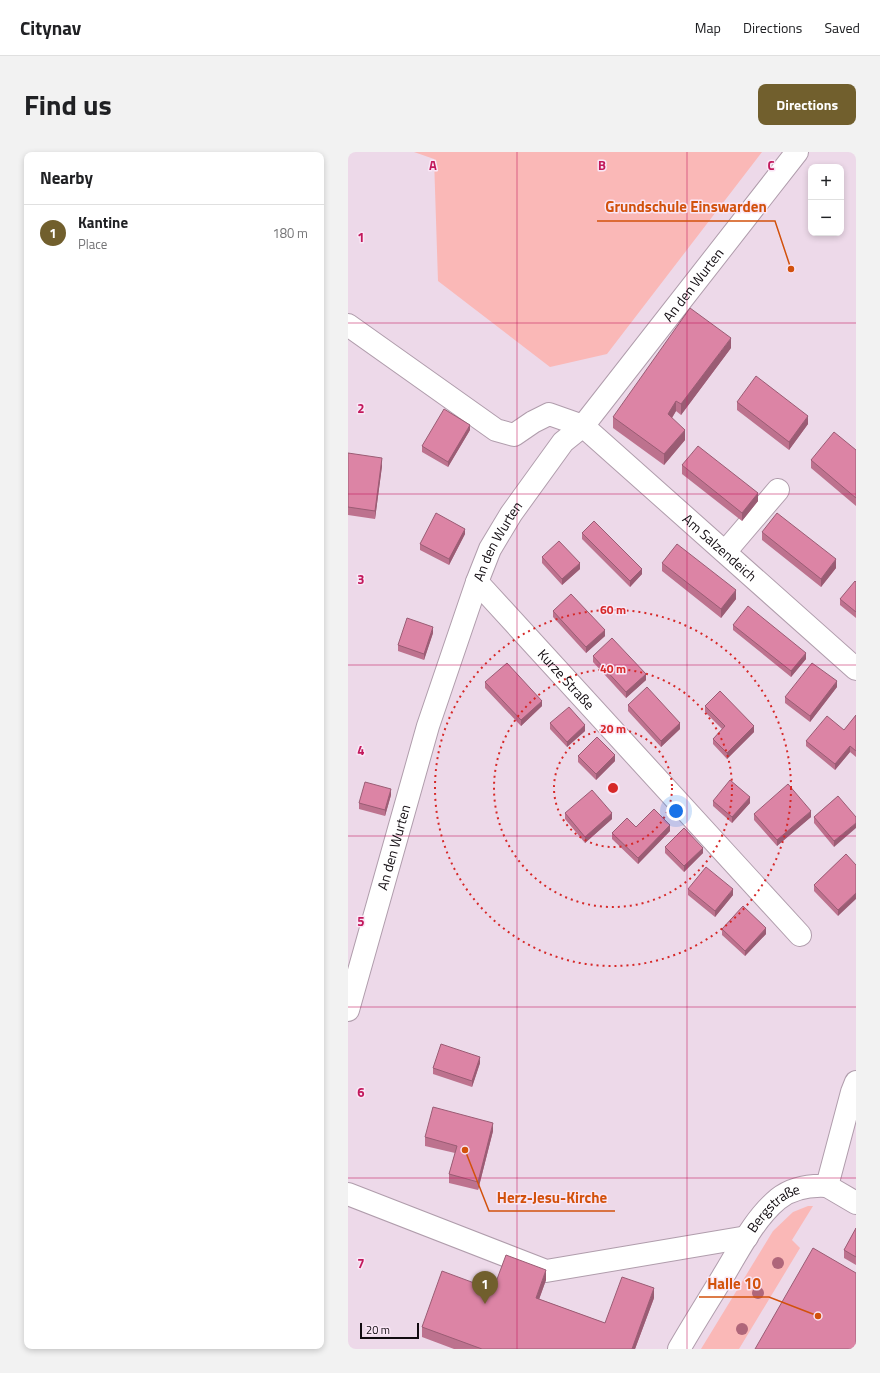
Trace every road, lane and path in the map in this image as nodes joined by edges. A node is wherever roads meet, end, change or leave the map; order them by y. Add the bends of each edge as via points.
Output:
1 (797, 152) edge
2 (348, 325) edge
3 (583, 426) junction
4 (778, 490) dead end
5 (725, 552) junction
6 (477, 582) junction
7 (856, 669) edge
8 (800, 935) dead end
9 (348, 1010) edge
10 (856, 1082) edge
11 (827, 1186) junction
12 (348, 1194) edge
13 (856, 1202) edge
14 (747, 1237) junction
15 (679, 1349) edge

1 - 3 street, An den Wurten
2 - 3 street via 496,430 514,435 549,414
3 - 5 street, Am Salzendeich
3 - 6 street, An den Wurten via 563,442 511,514 490,549
4 - 5 street
5 - 7 street, Am Salzendeich
6 - 8 street, Kurze Straße
6 - 9 street, An den Wurten via 428,726
10 - 11 street
11 - 13 street
11 - 14 street, Bergstraße via 806,1186 792,1190 778,1199
12 - 14 street via 546,1271
14 - 15 street, Bergstraße

